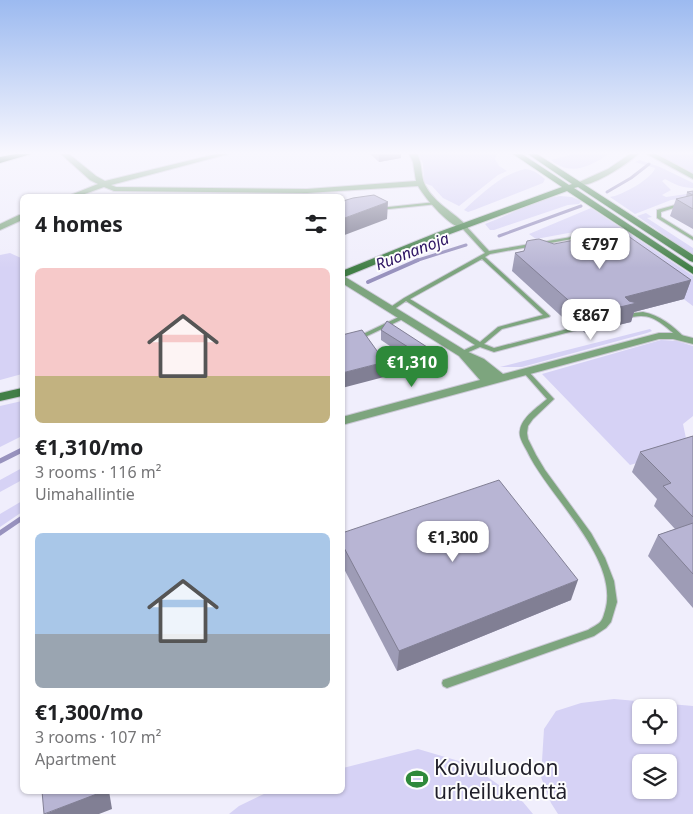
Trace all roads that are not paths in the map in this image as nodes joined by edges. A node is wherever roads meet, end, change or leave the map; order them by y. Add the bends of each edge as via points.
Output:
1 (427, 192) edge
2 (545, 192) edge
3 (550, 192) edge
4 (581, 192) edge
5 (583, 192) edge
6 (693, 201) edge
7 (436, 203) junction
8 (371, 209) edge
9 (20, 218) edge
10 (456, 221) junction
11 (0, 227) edge
12 (464, 227) junction
13 (583, 236) edge
14 (693, 239) edge
15 (488, 253) junction
16 (482, 257) junction
17 (693, 259) edge
18 (345, 265) edge
19 (693, 271) edge
20 (345, 276) edge
21 (345, 279) edge
22 (406, 299) junction
23 (391, 309) junction
24 (624, 316) edge
25 (403, 317) junction
26 (579, 328) dead end
27 (345, 339) edge
28 (687, 339) edge
29 (480, 345) junction
30 (462, 353) junction
31 (526, 372) junction
32 (500, 378) junction
33 (488, 382) junction
34 (20, 392) edge
35 (0, 397) edge
36 (345, 420) edge
37 (447, 683) dead end

1 - 7 street
2 - 10 street
3 - 12 street
4 - 19 street
5 - 17 street
6 - 14 lane via 659,211 659,218
7 - 8 lane
7 - 10 street
9 - 11 street
10 - 12 street
10 - 18 street
12 - 15 lane
12 - 20 street
13 - 15 lane
15 - 16 lane
16 - 22 lane
16 - 29 lane via 547,316 500,328
21 - 23 street
22 - 23 lane
22 - 29 lane
23 - 25 street
24 - 28 lane via 654,316
25 - 27 lane via 363,336
25 - 30 street
26 - 29 lane via 494,350
28 - 31 street via 659,336
29 - 30 lane
30 - 32 street via 480,361
30 - 33 street
31 - 32 street
31 - 37 lane via 551,399 526,423 523,432 526,442 540,469 598,551 612,586 610,609 605,624 590,633
32 - 33 street
33 - 36 street
34 - 35 street

